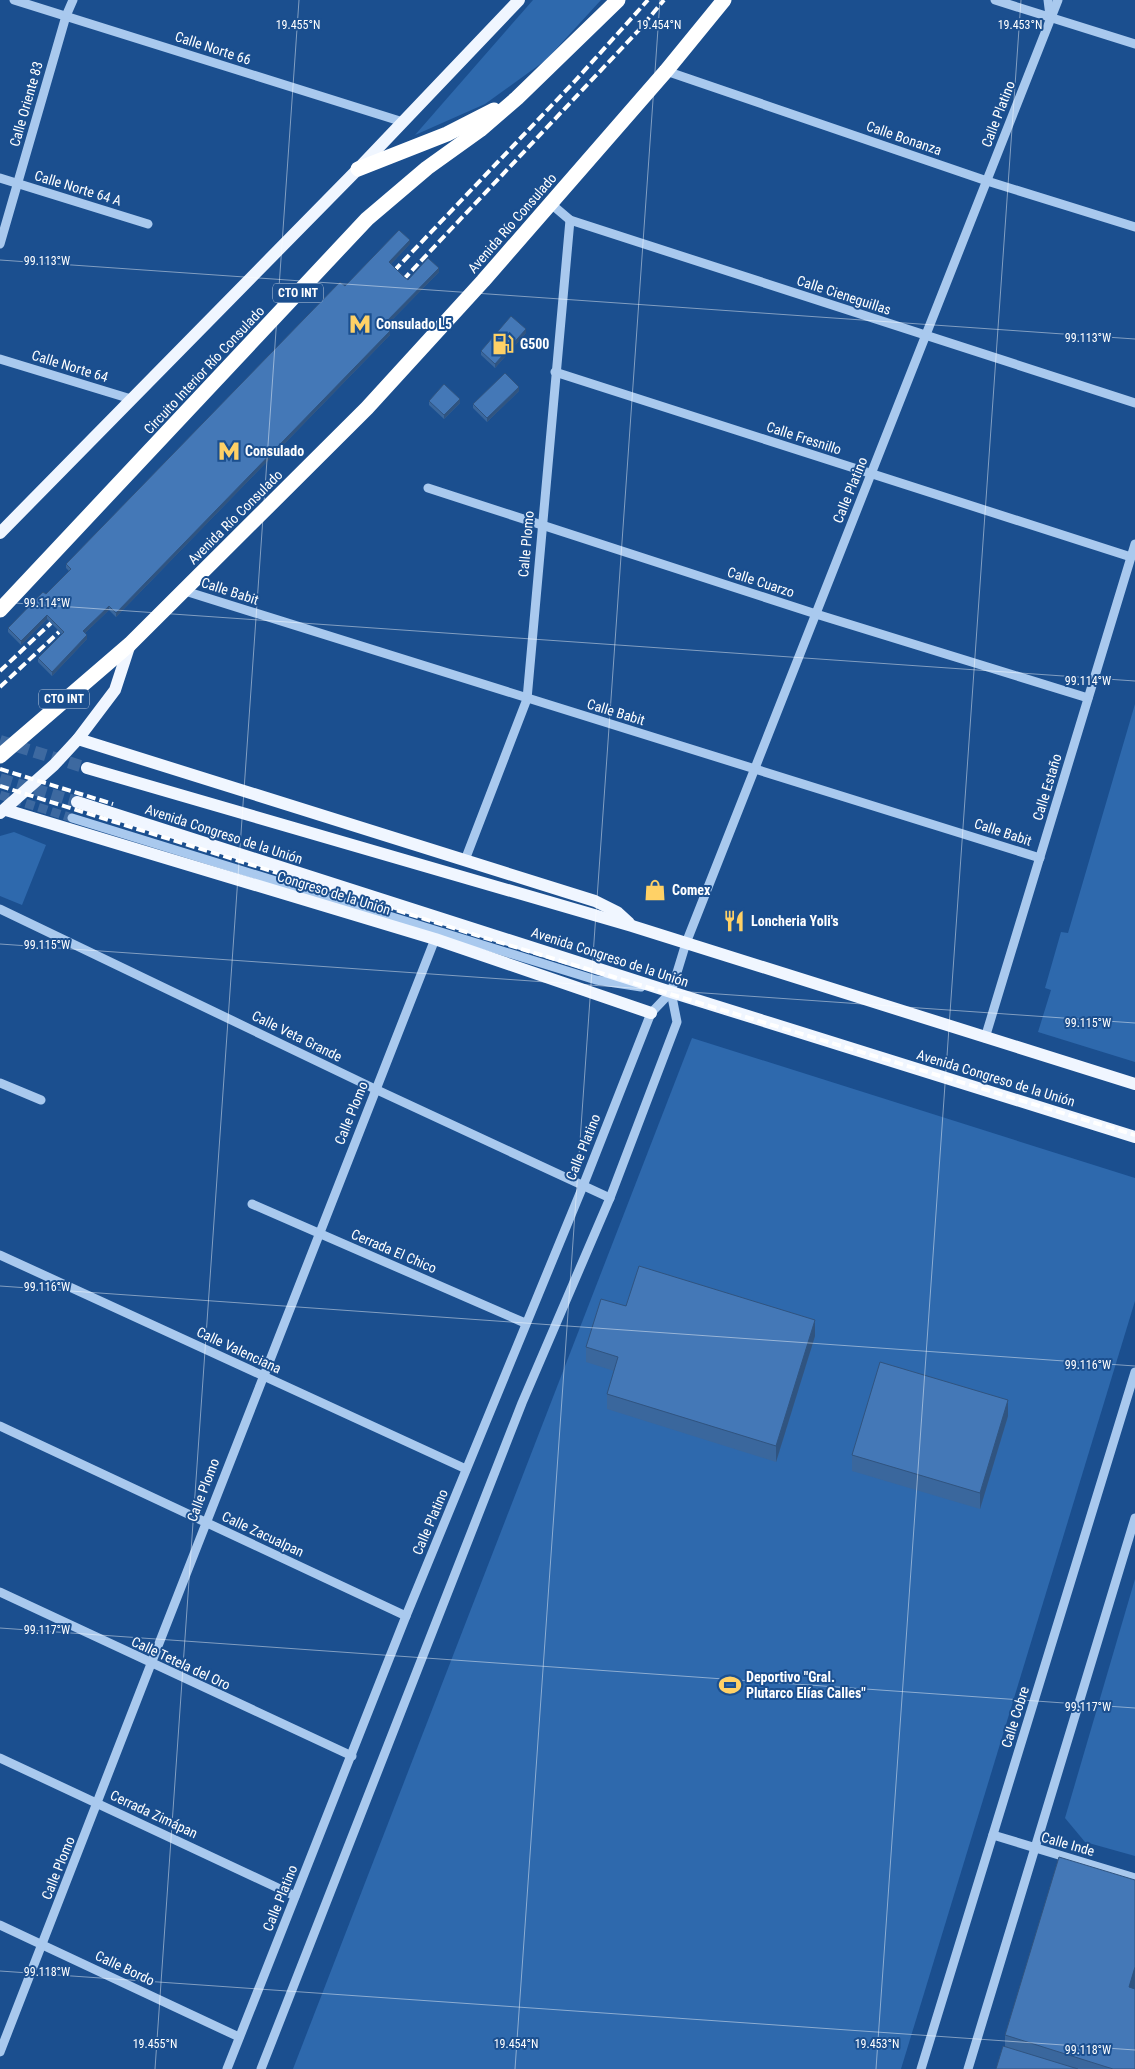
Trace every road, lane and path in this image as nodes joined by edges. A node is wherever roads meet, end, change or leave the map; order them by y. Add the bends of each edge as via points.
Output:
1 (14, 0) edge
2 (72, 0) edge
3 (518, 0) edge
4 (618, 0) edge
5 (724, 0) edge
6 (995, 0) edge
7 (1048, 0) edge
8 (1058, 0) edge
9 (66, 16) junction
10 (1050, 19) junction
11 (1135, 44) edge
12 (666, 71) junction
13 (517, 98) junction
14 (403, 122) junction
15 (358, 169) junction
16 (0, 178) edge
17 (987, 181) junction
18 (18, 183) junction
19 (550, 203) junction
20 (570, 220) junction
21 (148, 224) dead end
22 (1135, 227) edge
23 (0, 244) edge
24 (926, 336) junction
25 (0, 359) edge
26 (555, 372) junction
27 (131, 399) junction
28 (1135, 403) edge
29 (872, 474) junction
30 (428, 488) dead end
31 (542, 526) junction
32 (0, 533) edge
33 (1135, 544) edge
34 (1131, 557) junction
35 (185, 591) junction
36 (0, 610) edge
37 (816, 614) junction
38 (130, 644) junction
39 (1088, 698) junction
40 (527, 699) junction
41 (78, 739) junction
42 (0, 756) edge
43 (87, 768) tunnel mouth
44 (756, 768) junction
45 (77, 802) tunnel mouth
46 (3, 812) edge
47 (72, 818) tunnel mouth
48 (1040, 858) junction
49 (464, 860) junction
50 (0, 910) edge
51 (632, 926) junction
52 (435, 940) junction
53 (686, 943) junction
54 (671, 992) junction
55 (651, 1013) junction
56 (985, 1038) junction
57 (0, 1083) edge
58 (1135, 1084) edge
59 (375, 1089) junction
60 (41, 1100) dead end
61 (1135, 1137) edge
62 (583, 1186) junction
63 (610, 1198) junction
64 (252, 1204) dead end
65 (317, 1233) junction
66 (0, 1254) edge
67 (525, 1323) junction
68 (1135, 1372) edge
69 (262, 1376) junction
70 (0, 1426) edge
71 (466, 1469) junction
72 (1135, 1518) edge
73 (206, 1522) junction
74 (0, 1592) edge
75 (406, 1616) junction
76 (150, 1664) junction
77 (352, 1756) junction
78 (0, 1758) edge
79 (98, 1803) junction
80 (993, 1835) junction
81 (1035, 1849) junction
82 (1135, 1878) edge
83 (295, 1896) junction
84 (0, 1925) edge
85 (42, 1945) junction
86 (239, 2037) junction
87 (0, 2052) edge
88 (227, 2069) edge
89 (261, 2069) edge
90 (921, 2069) edge
91 (968, 2069) edge

1 - 9 street, Calle Norte 66
2 - 9 street, Calle Oriente 83
3 - 14 main road, CTO INT
4 - 13 highway, Circuito Interior Río Consulado / CTO INT
5 - 12 highway, Avenida Río Consulado / CTO INT
6 - 10 street
7 - 10 street
8 - 10 street, Calle Platino
9 - 14 street, Calle Norte 66
9 - 18 street, Calle Oriente 83
10 - 11 street
10 - 17 street, Calle Platino
12 - 17 street, Calle Bonanza
12 - 19 highway, Avenida Río Consulado / CTO INT
13 - 15 highway via 447,134
13 - 36 highway, Circuito Interior Río Consulado / CTO INT via 367,220
14 - 15 main road, CTO INT
15 - 27 main road, CTO INT
16 - 18 street, Calle Norte 64 A
17 - 22 street, Calle Bonanza
17 - 24 street, Calle Platino
18 - 21 street, Calle Norte 64 A
18 - 23 street, Calle Oriente 83
19 - 20 street, Calle Cieneguillas
19 - 35 highway, Avenida Río Consulado / CTO INT via 367,408
20 - 24 street, Calle Cieneguillas
20 - 26 street, Calle Plomo
24 - 28 street, Calle Cieneguillas
24 - 29 street, Calle Platino
25 - 27 street, Calle Norte 64
26 - 29 street, Calle Fresnillo
26 - 31 street, Calle Plomo
27 - 32 main road, CTO INT
29 - 34 street, Calle Fresnillo
29 - 37 street, Calle Platino
30 - 31 street, Calle Cuarzo
31 - 37 street, Calle Cuarzo
31 - 40 street, Calle Plomo
33 - 34 street, Calle Estaño
34 - 39 street, Calle Estaño
35 - 38 highway, Avenida Río Consulado / CTO INT
35 - 40 street, Calle Babit
37 - 39 street, Calle Cuarzo
37 - 44 street, Calle Platino
38 - 41 main road, Avenida Río Consulado / CTO INT via 115,690
38 - 42 highway, CTO INT
39 - 48 street, Calle Estaño
40 - 44 street, Calle Babit
40 - 49 street, Calle Plomo
41 - 46 main road, Avenida Río Consulado / CTO INT
41 - 49 main road
43 - 51 main road, Avenida Congreso de la Unión
44 - 48 street, Calle Babit
44 - 53 street, Calle Platino
45 - 54 main road, Avenida Congreso de la Unión
46 - 52 main road, Congreso de la Unión
47 - 54 street via 596,980
48 - 56 street, Calle Estaño
49 - 51 main road via 595,901 617,912
50 - 59 street, Calle Veta Grande
51 - 53 main road, Avenida Congreso de la Unión
52 - 55 main road, Congreso de la Unión
52 - 59 street, Calle Plomo
53 - 54 street, Calle Platino
53 - 56 main road, Avenida Congreso de la Unión
54 - 55 street, Calle Platino
54 - 61 main road, Avenida Congreso de la Unión
54 - 63 street, Calle Platino via 676,1022
55 - 62 street, Calle Platino
56 - 58 main road, Avenida Congreso de la Unión
57 - 60 street
59 - 62 street, Calle Veta Grande
59 - 65 street, Calle Plomo
62 - 63 street, Calle Veta Grande
62 - 67 street, Calle Platino
63 - 89 street, Calle Platino via 522,1404
64 - 65 street, Cerrada El Chico
65 - 67 street, Cerrada El Chico
65 - 69 street, Calle Plomo
66 - 69 street, Calle Valenciana
67 - 71 street, Calle Platino
68 - 80 street, Calle Cobre
69 - 71 street, Calle Valenciana
69 - 73 street, Calle Plomo
70 - 73 street, Calle Zacualpan
71 - 75 street, Calle Platino
72 - 81 street
73 - 75 street, Calle Zacualpan
73 - 76 street, Calle Plomo
74 - 76 street, Calle Tetela del Oro
75 - 77 street, Calle Platino
76 - 77 street, Calle Tetela del Oro
76 - 79 street, Calle Plomo
77 - 83 street, Calle Platino
78 - 79 street, Cerrada Zimápan
79 - 83 street, Cerrada Zimápan
79 - 85 street, Calle Plomo
80 - 81 street, Calle Inde
80 - 90 street, Calle Cobre
81 - 82 street, Calle Inde
81 - 91 street
83 - 86 street, Calle Platino
84 - 85 street, Calle Bordo
85 - 86 street, Calle Bordo
85 - 87 street, Calle Plomo
86 - 88 street, Calle Platino

